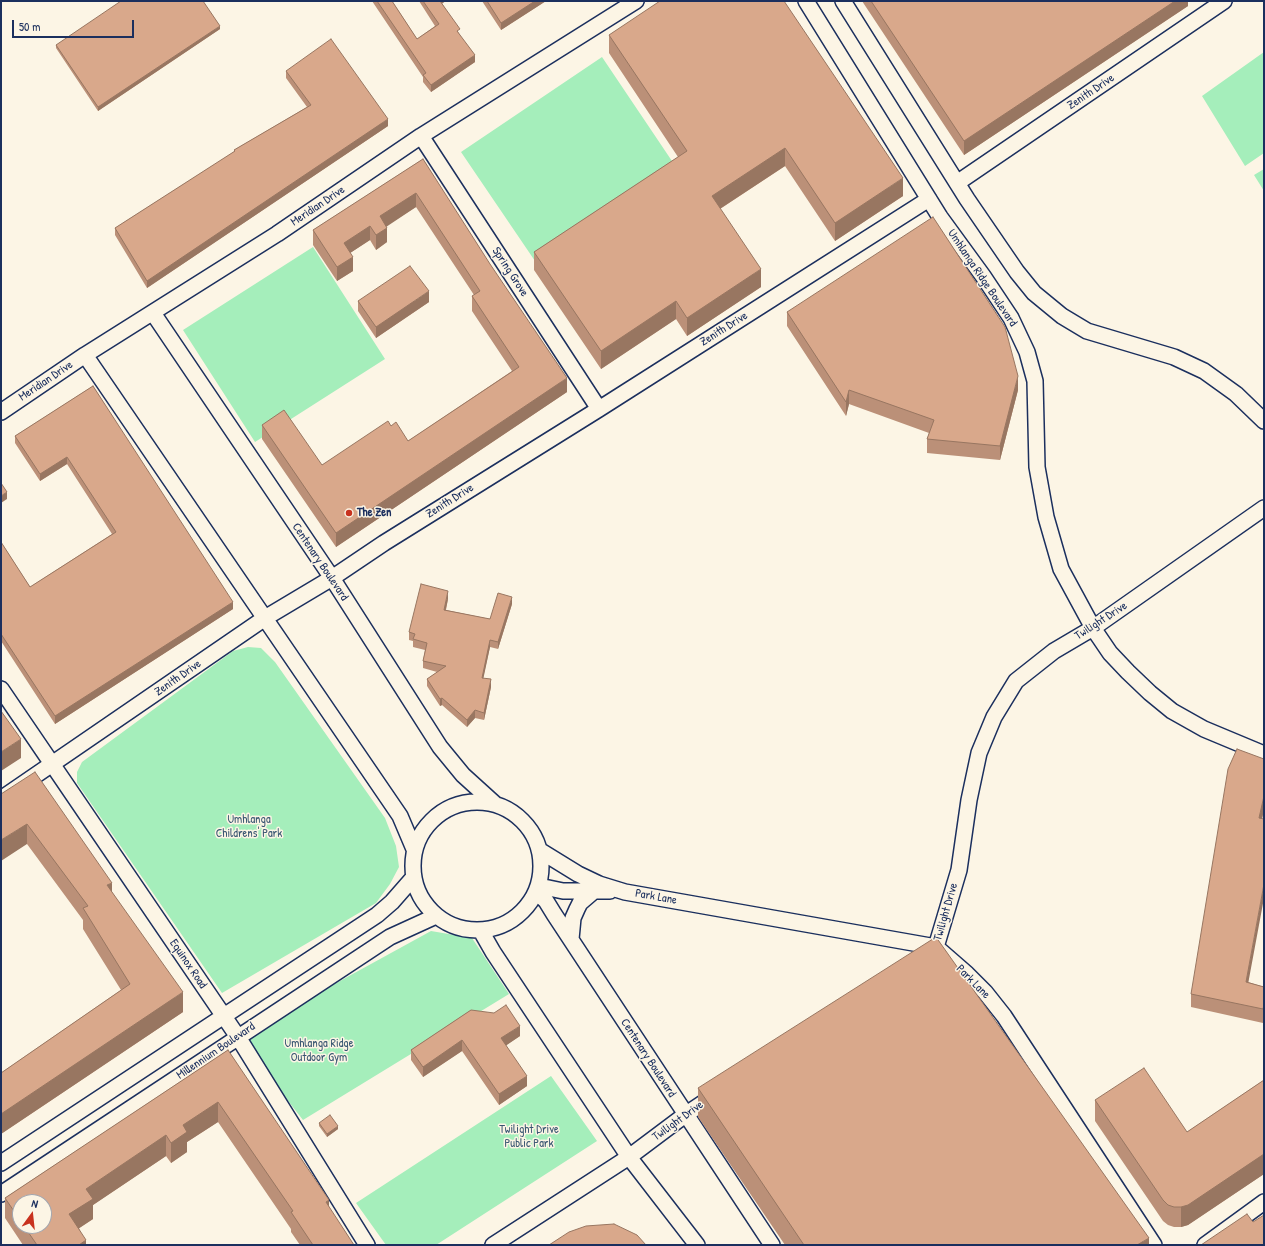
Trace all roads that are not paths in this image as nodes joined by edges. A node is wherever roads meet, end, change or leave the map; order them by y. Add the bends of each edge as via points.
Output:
1 (636, 1) edge
2 (806, 1) edge
3 (842, 1) edge
4 (1215, 3) edge
5 (421, 136) junction
6 (957, 183) junction
7 (929, 199) junction
8 (152, 313) junction
9 (85, 355) junction
10 (599, 409) junction
11 (1, 412) edge
12 (1264, 421) edge
13 (1264, 508) edge
14 (332, 578) junction
15 (265, 618) junction
16 (1093, 628) junction
17 (1, 689) edge
18 (1264, 754) edge
19 (53, 765) junction
20 (1, 799) edge
21 (495, 804) junction
22 (414, 849) junction
23 (539, 850) junction
24 (413, 878) junction
25 (537, 889) junction
26 (594, 891) junction
27 (625, 892) junction
28 (436, 916) junction
29 (481, 931) junction
30 (571, 939) junction
31 (936, 947) junction
32 (916, 960) edge
33 (223, 1016) junction
34 (238, 1037) junction
35 (725, 1088) edge
36 (686, 1115) junction
37 (629, 1157) junction
38 (1, 1163) edge
39 (1, 1194) edge
40 (1264, 1202) edge
41 (367, 1245) edge
42 (493, 1245) edge
43 (697, 1245) edge
44 (772, 1245) edge
45 (1154, 1245) edge
46 (1205, 1245) edge

1 - 5 street, Meridian Drive
2 - 7 street, Umhlanga Ridge Boulevard
3 - 6 street
4 - 6 street, Zenith Drive
5 - 8 street, Meridian Drive via 276,234
5 - 10 street, Spring Grove
6 - 12 street via 1017,272 1034,293 1062,316 1087,331 1174,357 1204,371 1236,394
7 - 10 street, Zenith Drive
7 - 16 street, Umhlanga Ridge Boulevard via 1011,318 1028,352 1035,381 1037,467 1046,517 1061,569
8 - 9 street, Meridian Drive
8 - 14 street, Centenary Boulevard
9 - 11 street, Meridian Drive
9 - 15 street
10 - 14 street, Zenith Drive
13 - 16 street, Twilight Drive
14 - 15 street, Zenith Drive
14 - 21 street, Centenary Boulevard via 440,747 463,775
15 - 19 street, Zenith Drive
15 - 22 street via 400,816
16 - 18 street, Umhlanga Ridge Boulevard via 1110,653 1128,672 1172,711 1204,729
16 - 31 street, Twilight Drive via 1054,651 1016,681 994,717 979,753 958,870
17 - 19 street, Equinox Road
19 - 20 street, Zenith Drive
19 - 33 street, Equinox Road
21 - 22 street via 474,802 454,806 436,815 422,830
21 - 23 street via 515,814 530,830
22 - 24 street
23 - 25 street via 541,874
23 - 27 street, Park Lane via 578,874
24 - 28 street via 421,899
24 - 33 street, Millennium Boulevard via 377,915
25 - 26 street, Park Lane
25 - 29 street via 528,906 515,918 499,927
25 - 30 street, Centenary Boulevard
26 - 27 street, Park Lane
26 - 30 street via 577,909 573,918
27 - 31 street, Park Lane
28 - 29 street via 449,925
28 - 34 street, Millennium Boulevard via 390,937
29 - 37 street
30 - 36 street, Centenary Boulevard
31 - 32 street, Twilight Drive
31 - 45 street, Park Lane via 985,992 1004,1016
33 - 34 street, Equinox Road
33 - 38 street, Millennium Boulevard
34 - 39 street, Millennium Boulevard
34 - 41 street, Equinox Road
35 - 36 street, Twilight Drive
36 - 37 street, Twilight Drive
36 - 44 street, Centenary Boulevard
37 - 42 street, Twilight Drive
37 - 43 street
40 - 46 street

